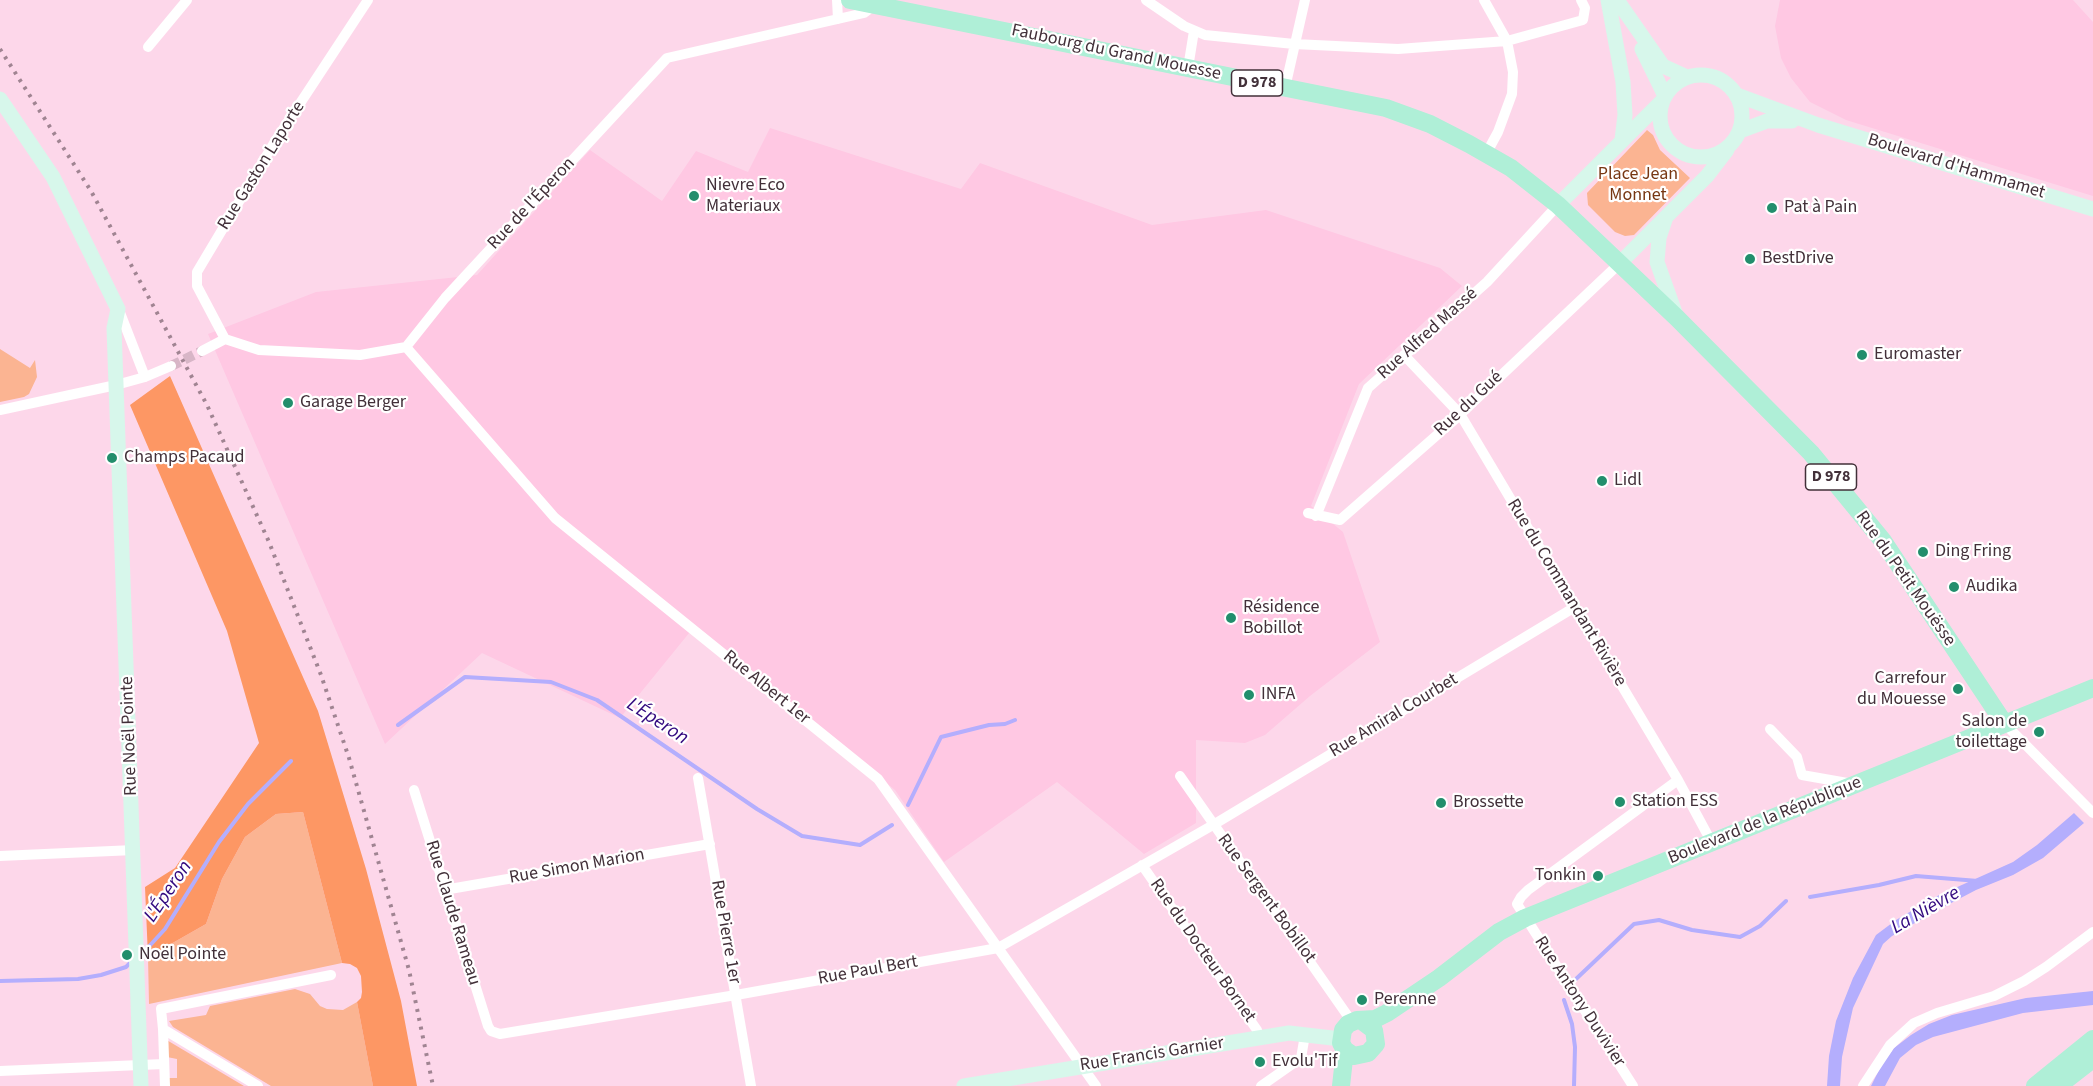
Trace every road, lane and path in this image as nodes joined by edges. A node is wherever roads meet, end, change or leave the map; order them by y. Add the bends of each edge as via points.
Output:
1 (187, 0) edge
2 (368, 0) edge
3 (837, 0) edge
4 (850, 0) edge
5 (1146, 0) edge
6 (1305, 0) edge
7 (1484, 0) edge
8 (1581, 0) edge
9 (1608, 0) edge
10 (1617, 0) edge
11 (869, 4) junction
12 (838, 19) junction
13 (1629, 19) junction
14 (1194, 31) junction
15 (1507, 40) junction
16 (1294, 44) junction
17 (148, 47) dead end
18 (1188, 68) junction
19 (1687, 77) junction
20 (1285, 88) junction
21 (1737, 95) junction
22 (1664, 98) junction
23 (0, 99) edge
24 (1818, 125) junction
25 (1736, 136) junction
26 (1622, 140) junction
27 (1486, 154) junction
28 (1558, 205) junction
29 (2093, 209) edge
30 (1666, 218) junction
31 (1620, 263) junction
32 (118, 309) junction
33 (1677, 318) junction
34 (225, 339) junction
35 (406, 347) junction
36 (202, 351) tunnel mouth
37 (1404, 355) junction
38 (171, 366) tunnel mouth
39 (145, 377) junction
40 (116, 385) junction
41 (0, 410) edge
42 (1460, 414) junction
43 (1312, 515) joint
44 (1575, 607) junction
45 (2093, 688) edge
46 (2004, 723) junction
47 (1770, 729) dead end
48 (1180, 776) dead end
49 (698, 778) dead end
50 (1678, 780) junction
51 (1857, 784) junction
52 (414, 790) dead end
53 (2093, 813) edge
54 (1213, 825) junction
55 (1712, 843) junction
56 (710, 844) junction
57 (134, 850) junction
58 (0, 856) edge
59 (1142, 865) junction
60 (444, 890) junction
61 (1525, 918) junction
62 (2093, 932) edge
63 (998, 948) junction
64 (331, 975) dead end
65 (1438, 978) junction
66 (736, 995) junction
67 (1357, 1021) junction
68 (163, 1029) junction
69 (495, 1033) joint
70 (1305, 1035) junction
71 (1259, 1038) junction
72 (2093, 1039) edge
73 (1376, 1040) junction
74 (1343, 1045) junction
75 (1365, 1055) junction
76 (2093, 1059) edge
77 (164, 1064) junction
78 (141, 1065) junction
79 (1082, 1067) junction
80 (0, 1071) edge
81 (1274, 1083) edge
82 (141, 1086) edge
83 (165, 1086) edge
84 (258, 1086) edge
85 (751, 1086) edge
86 (964, 1086) edge
87 (1096, 1086) edge
88 (1261, 1086) edge
89 (1341, 1086) edge
90 (1348, 1086) edge
91 (1633, 1086) edge
92 (1863, 1086) edge
93 (2035, 1086) edge
94 (2058, 1086) edge

1 - 17 street
2 - 34 street, Rue Gaston Laporte via 274,143 197,272 197,286
3 - 12 street
4 - 11 main road, Faubourg du Grand Mouesse / D 978
5 - 14 street
6 - 16 street
7 - 15 street
8 - 15 street, Faubourg du Grand Mouesse via 1585,8 1583,20
9 - 26 main road via 1623,82
10 - 13 main road
11 - 12 street, Rue de l'Éperon via 864,14
11 - 18 main road, Faubourg du Grand Mouesse / D 978
12 - 35 street, Rue de l'Éperon via 667,58 445,298
13 - 19 main road via 1663,66
13 - 22 main road
14 - 16 street, Faubourg du Grand Mouesse
14 - 18 street
15 - 16 street, Faubourg du Grand Mouesse via 1398,49
15 - 27 street via 1513,72 1512,94
16 - 20 street
18 - 20 main road, Faubourg du Grand Mouesse / D 978
19 - 21 main road via 1710,75 1721,79
19 - 22 main road via 1678,81
20 - 27 main road, Faubourg du Grand Mouesse / D 978 via 1386,108 1430,124
21 - 24 main road, Boulevard d'Hammamet
21 - 25 main road via 1742,113
22 - 25 main road via 1661,125 1666,137 1686,154 1712,156 1724,150
22 - 26 main road
23 - 32 main road via 53,177
24 - 25 main road, Boulevard d'Hammamet via 1769,121
24 - 29 main road, Boulevard d'Hammamet
25 - 30 main road via 1707,176
26 - 28 main road
27 - 28 main road, Faubourg du Grand Mouesse / D 978 via 1511,168
28 - 31 main road, Faubourg du Grand Mouesse / D 978
28 - 37 street, Rue Alfred Massé via 1487,282
30 - 31 main road
30 - 33 main road via 1657,262
31 - 33 main road, Rue du Petit Mouësse / D 978
31 - 42 street, Rue du Gué
32 - 39 street
32 - 40 main road, Rue Noël Pointe via 114,328
33 - 46 main road, Rue du Petit Mouësse / D 978 via 1811,453 1883,541
34 - 35 street via 259,350 360,355
34 - 36 street
35 - 63 street, Rue Albert 1er via 555,518 879,779
37 - 42 street, Rue du Commandant Rivière
37 - 43 street, Rue Alfred Massé via 1368,388
38 - 39 street
39 - 40 street
40 - 41 street
40 - 57 main road, Rue Noël Pointe
42 - 43 street, Rue du Gué via 1340,520
42 - 44 street, Rue du Commandant Rivière
44 - 50 street, Rue du Commandant Rivière
44 - 54 street, Rue Amiral Courbet
45 - 46 main road, Boulevard de la République
46 - 51 main road, Boulevard de la République
46 - 53 street
47 - 51 street via 1797,757 1802,775
48 - 54 street, Rue Sergent Bobillot
49 - 56 street, Rue Pierre 1er
50 - 55 street, Rue du Commandant Rivière
50 - 61 street via 1521,897 1517,904
51 - 55 main road, Boulevard de la République
52 - 60 street, Rue Claude Rameau
54 - 59 street, Rue Paul Bert
54 - 67 street, Rue Sergent Bobillot
55 - 61 main road, Boulevard de la République
56 - 60 street, Rue Simon Marion
56 - 66 street, Rue Pierre 1er
57 - 58 street
57 - 78 main road, Rue Noël Pointe
59 - 63 street, Rue Paul Bert
59 - 71 street, Rue du Docteur Bornet
60 - 69 street, Rue Claude Rameau via 488,1026
61 - 65 main road, Boulevard de la République
61 - 91 street, Rue Antony Duvivier
62 - 92 street via 2024,981 1994,996 1914,1023 1890,1045
63 - 66 street, Rue Paul Bert
63 - 79 street, Rue Albert 1er
64 - 68 street via 161,1009
65 - 67 main road, Boulevard de la République via 1387,1013
65 - 73 main road, Boulevard de la République
66 - 69 street, Rue Paul Bert
66 - 85 street, Rue Pierre 1er
67 - 73 main road via 1374,1030
67 - 74 main road via 1342,1030
68 - 77 street
68 - 84 street
70 - 71 main road, Rue Francis Garnier via 1289,1033
70 - 74 main road, Rue Francis Garnier
70 - 81 street via 1301,1058
71 - 79 main road, Rue Francis Garnier
72 - 93 main road
73 - 75 main road
74 - 75 main road via 1354,1056
74 - 89 main road
75 - 90 main road
76 - 94 main road
77 - 78 street
77 - 83 street
78 - 80 street
78 - 82 main road, Rue Noël Pointe
79 - 86 main road, Rue Francis Garnier
79 - 87 street, Rue Albert 1er
81 - 88 street

